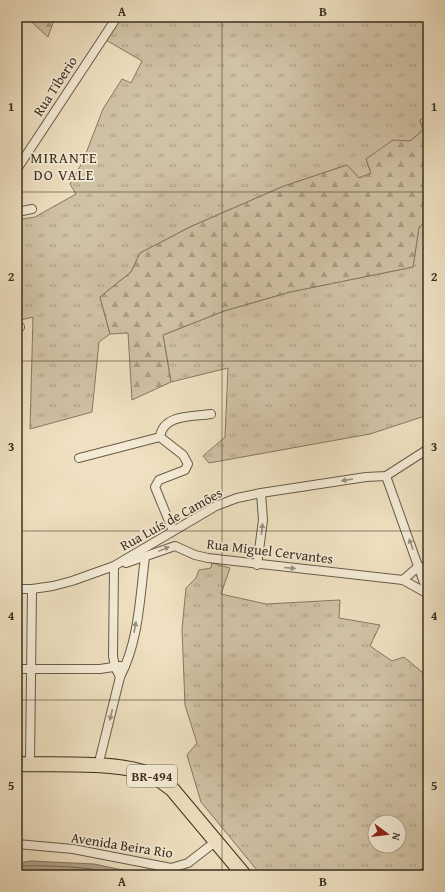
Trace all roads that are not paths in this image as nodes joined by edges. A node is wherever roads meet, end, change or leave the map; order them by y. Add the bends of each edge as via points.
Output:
1 (117, 17) edge
2 (17, 169) edge
3 (32, 210) dead end
4 (17, 212) edge
5 (211, 414) dead end
6 (160, 437) junction
7 (428, 449) edge
8 (79, 458) dead end
9 (386, 476) junction
10 (261, 493) junction
11 (173, 531) junction
12 (145, 557) junction
13 (257, 565) junction
14 (114, 566) junction
15 (419, 566) junction
16 (404, 580) junction
17 (17, 589) edge
18 (32, 589) junction
19 (428, 595) edge
20 (126, 665) junction
21 (115, 667) junction
22 (30, 668) junction
23 (17, 669) edge
24 (120, 677) junction
25 (24, 765) edge
26 (98, 766) junction
27 (215, 842) junction
28 (17, 844) edge
29 (244, 875) edge

1 - 2 street, Rua Tiberio
3 - 4 street
5 - 6 street via 170,420 164,424
6 - 8 street
6 - 11 street via 183,455 188,464 185,470 159,480 155,487
7 - 9 street, Rua Luís de Camões
9 -> 10 street, Rua Luís de Camões
15 -> 9 street
10 - 11 street, Rua Luís de Camões via 216,506
13 -> 10 street via 264,520
11 - 14 street, Rua Luís de Camões
12 -> 13 street, Rua Miguel Cervantes via 175,546 195,555
12 - 14 street, Rua Miguel Cervantes
20 -> 12 street
13 -> 16 street, Rua Miguel Cervantes
14 - 18 street, Rua Luís de Camões via 72,581
14 - 21 street
15 - 16 street
15 - 19 street
16 - 19 street, Rua Miguel Cervantes
17 - 18 street, Rua Luís de Camões
18 - 22 street
20 - 21 street
20 - 24 street
21 - 22 street
21 - 24 street
22 - 23 street
22 - 25 street
24 -> 26 street
25 - 26 highway, BR-494
26 - 27 highway, BR-494 via 134,770 161,780 190,809
27 - 28 street, Avenida Beira Rio via 188,863 171,868 73,849
27 - 29 highway, BR-494

